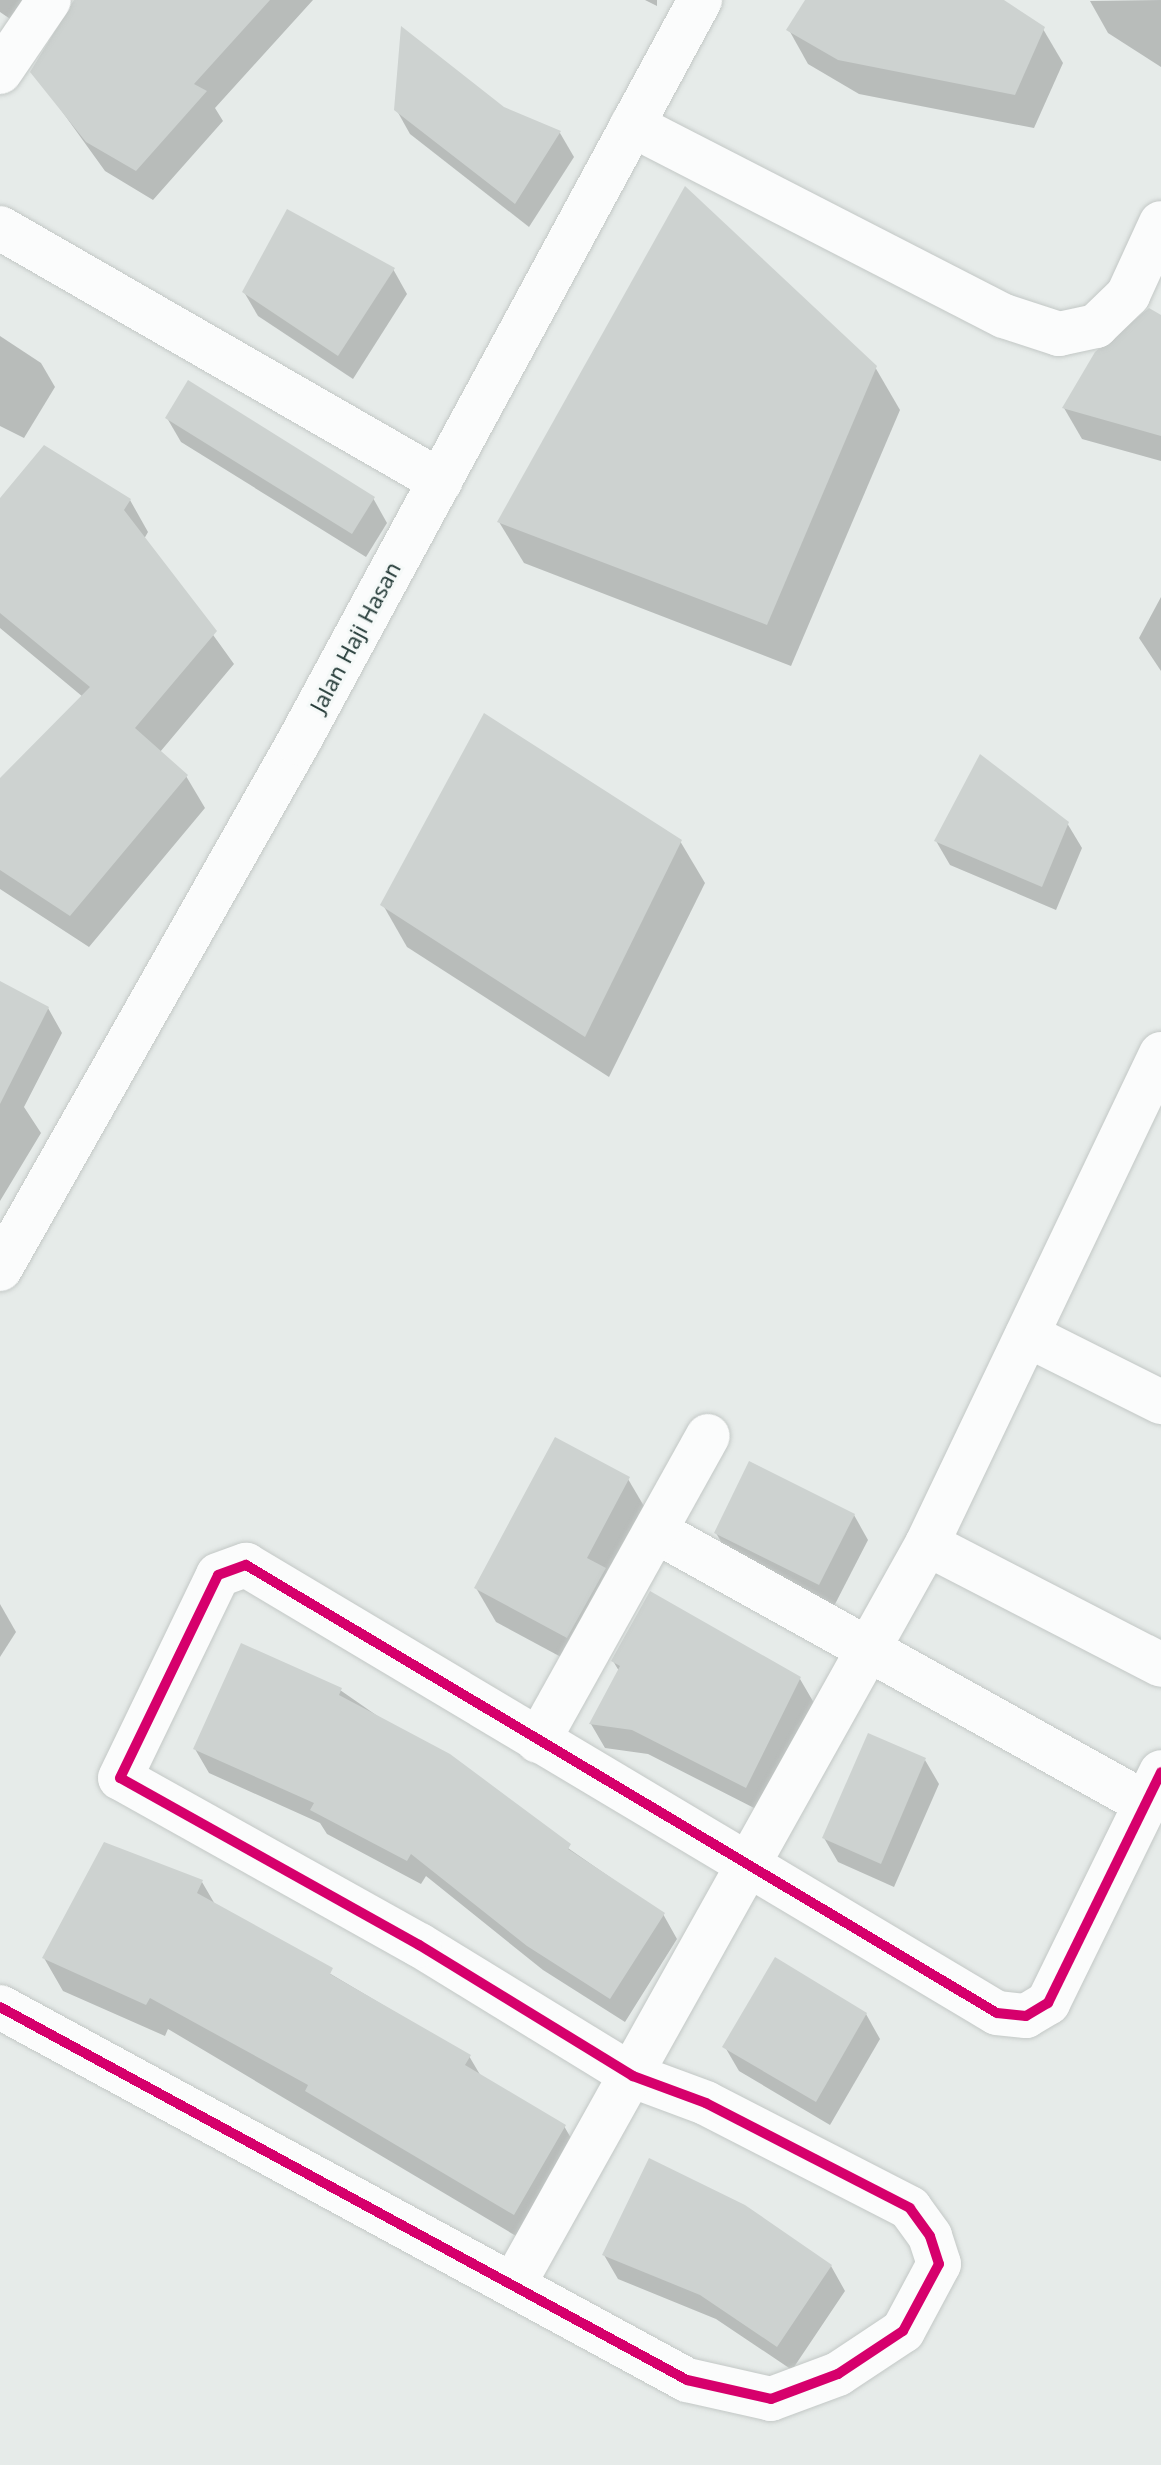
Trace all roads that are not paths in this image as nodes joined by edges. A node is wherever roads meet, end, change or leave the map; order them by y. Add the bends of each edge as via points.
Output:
1 (49, 0) edge
2 (700, 0) edge
3 (0, 72) edge
4 (632, 125) junction
5 (1161, 223) edge
6 (0, 228) edge
7 (440, 481) junction
8 (1161, 1054) edge
9 (0, 1269) edge
10 (1027, 1335) junction
11 (1161, 1402) edge
12 (708, 1436) dead end
13 (659, 1533) junction
14 (927, 1544) junction
15 (873, 1652) junction
16 (1161, 1665) edge
17 (538, 1741) junction
18 (1152, 1787) edge
19 (748, 1862) junction
20 (0, 2007) edge
21 (633, 2076) junction
22 (515, 2282) junction

1 - 3 street
2 - 4 street, Jalan Haji Hasan
4 - 5 street via 1004,316 1059,334 1096,326 1128,295
4 - 7 street, Jalan Haji Hasan
6 - 7 street
7 - 9 street, Jalan Haji Hasan
8 - 10 street
10 - 11 street
10 - 14 street
12 - 13 street
13 - 15 street
13 - 17 street
14 - 15 street
14 - 16 street
15 - 18 street
15 - 19 street
17 - 19 street
17 - 21 street via 246,1565 218,1575 120,1778 419,1945
18 - 19 street via 1048,2003 1026,2016 997,2013
19 - 21 street
20 - 22 street
21 - 22 street
21 - 22 street via 706,2103 910,2208 939,2264 903,2331 838,2374 771,2399 687,2380

